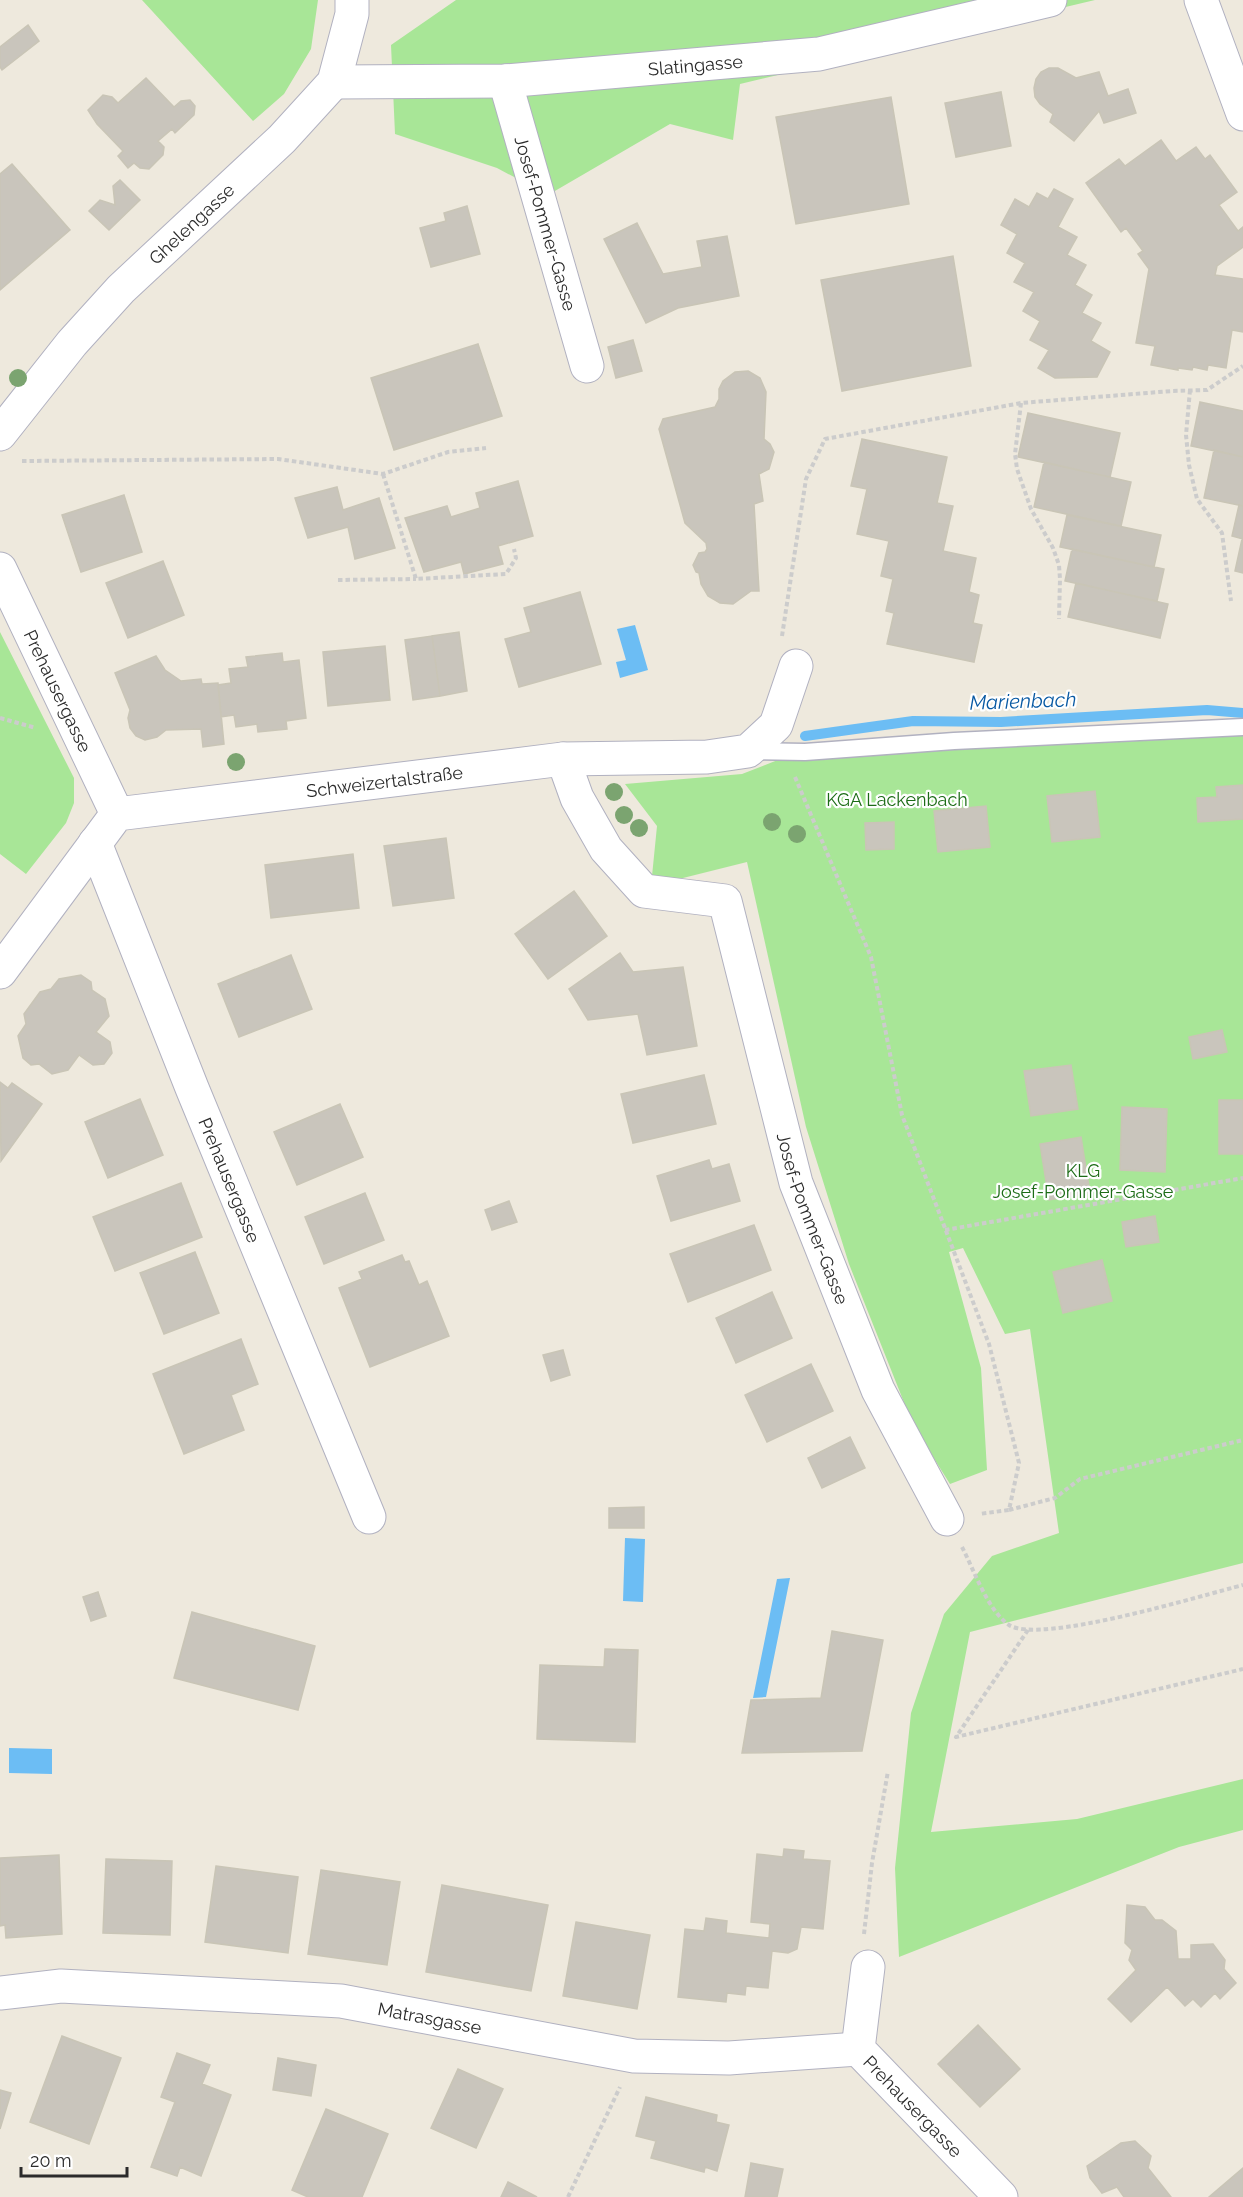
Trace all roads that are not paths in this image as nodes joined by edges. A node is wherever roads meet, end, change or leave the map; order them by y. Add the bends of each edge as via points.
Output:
1 (352, 0) edge
2 (1050, 0) edge
3 (1201, 0) edge
4 (505, 81) junction
5 (334, 82) junction
6 (1243, 114) edge
7 (587, 366) dead end
8 (0, 434) edge
9 (0, 569) edge
10 (796, 666) road end
11 (1243, 727) edge
12 (748, 751) junction
13 (563, 759) junction
14 (117, 814) junction
15 (95, 843) junction
16 (0, 972) edge
17 (369, 1517) dead end
18 (947, 1519) road end
19 (868, 1967) road end
20 (0, 1993) edge
21 (858, 2049) junction
22 (1001, 2197) edge

1 - 5 street, Ghelengasse via 352,14
2 - 4 street, Slatingasse via 819,54
3 - 6 street
4 - 5 street, Slatingasse
4 - 7 street, Josef-Pommer-Gasse
5 - 8 street, Ghelengasse via 282,139 122,290 72,343
9 - 14 street, Prehausergasse
10 - 12 street via 776,725
11 - 12 lane via 805,752
12 - 13 street, Schweizertalstraße via 707,757
13 - 14 street, Schweizertalstraße
13 - 18 street, Josef-Pommer-Gasse via 577,798 606,849 644,891 725,901 796,1184 878,1389
14 - 15 street
15 - 16 street
15 - 17 street, Prehausergasse
19 - 21 street, Prehausergasse
20 - 21 street, Matrasgasse via 61,1986 341,2001 634,2056 729,2058
21 - 22 street, Prehausergasse

